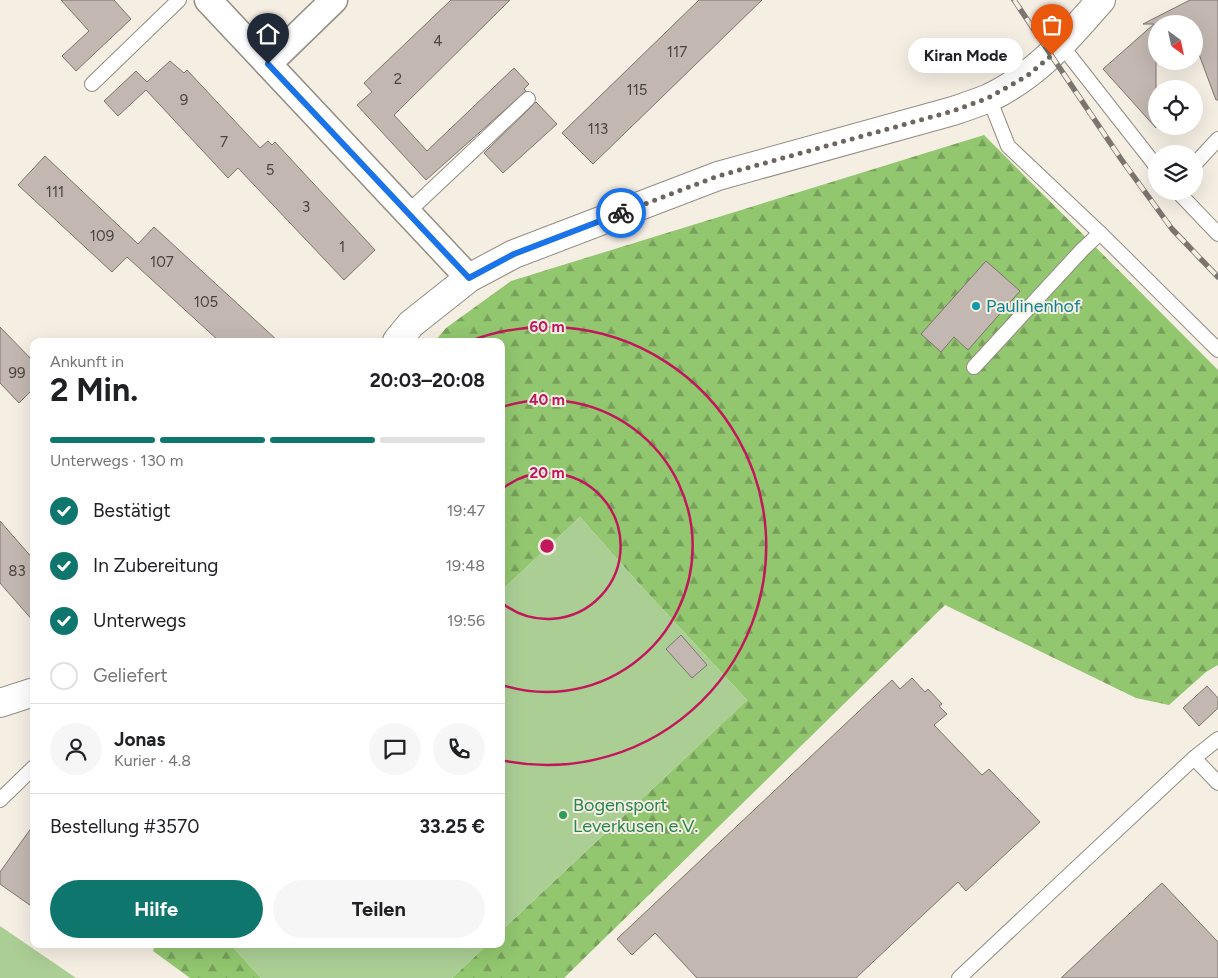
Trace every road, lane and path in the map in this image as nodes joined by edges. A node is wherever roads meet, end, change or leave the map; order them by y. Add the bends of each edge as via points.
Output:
1 (179, 0) edge
2 (208, 0) edge
3 (334, 0) edge
4 (1101, 0) edge
5 (1057, 50) junction
6 (268, 64) junction
7 (92, 84) dead end
8 (988, 98) junction
9 (528, 99) dead end
10 (1218, 139) edge
11 (1203, 155) edge
12 (1148, 157) edge
13 (1186, 200) edge
14 (408, 212) junction
15 (1100, 233) junction
16 (1218, 234) edge
17 (469, 278) junction
18 (399, 338) edge
19 (1218, 350) edge
20 (974, 367) dead end
21 (30, 693) edge
22 (0, 703) edge
23 (1218, 739) edge
24 (1194, 758) junction
25 (30, 771) edge
26 (1218, 783) edge
27 (0, 800) edge
28 (960, 978) edge

1 - 7 lane
2 - 6 street
3 - 6 street
4 - 5 street
5 - 8 street via 1027,76
5 - 12 lane
6 - 14 street
8 - 15 lane via 1008,146
8 - 17 street via 953,111 718,176 514,254
9 - 14 lane
10 - 11 lane
13 - 16 lane
14 - 17 street
15 - 19 lane
15 - 20 lane
17 - 18 street via 411,324
21 - 22 street
23 - 24 lane
24 - 26 lane
24 - 28 lane
25 - 27 lane

